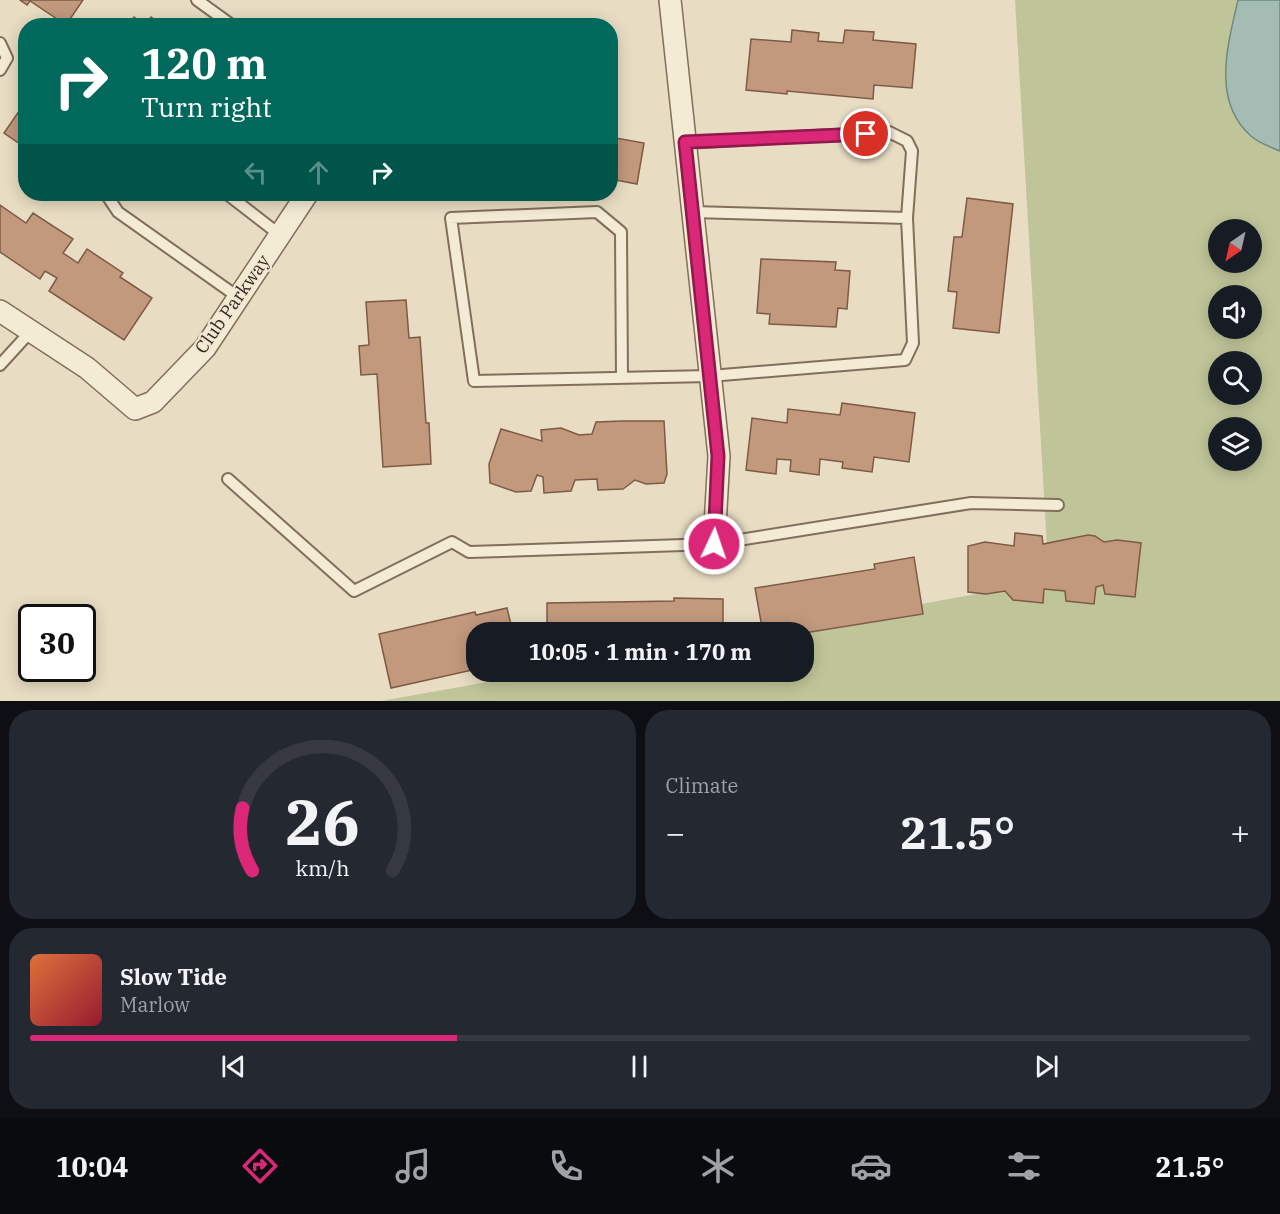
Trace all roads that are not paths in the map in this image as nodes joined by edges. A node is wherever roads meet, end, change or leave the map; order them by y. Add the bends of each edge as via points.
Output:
1 (197, 0) edge
2 (670, 0) edge
3 (222, 18) edge
4 (0, 43) edge
5 (0, 70) edge
6 (685, 142) junction
7 (111, 201) edge
8 (236, 201) edge
9 (302, 201) edge
10 (693, 213) junction
11 (907, 218) junction
12 (279, 235) junction
13 (238, 297) junction
14 (0, 310) edge
15 (31, 331) junction
16 (0, 365) edge
17 (710, 376) junction
18 (622, 378) junction
19 (228, 478) dead end
20 (1058, 505) dead end
21 (714, 544) junction

1 - 3 lane
2 - 6 street
4 - 5 lane via 7,58
6 - 10 street
6 - 11 lane via 889,132 907,141 912,151
7 - 13 lane via 118,212
8 - 12 lane
9 - 12 street, Club Parkway
10 - 11 lane
10 - 17 street
11 - 17 lane via 913,343 904,360
12 - 13 street, Club Parkway
13 - 15 street, Club Parkway via 205,348 153,402 135,409 87,368
14 - 15 street, Club Parkway
15 - 16 lane
17 - 18 lane
17 - 21 street via 718,456
18 - 18 lane via 621,232 597,212 451,218 474,381
19 - 21 lane via 354,591 452,542 469,552
20 - 21 lane via 970,503

